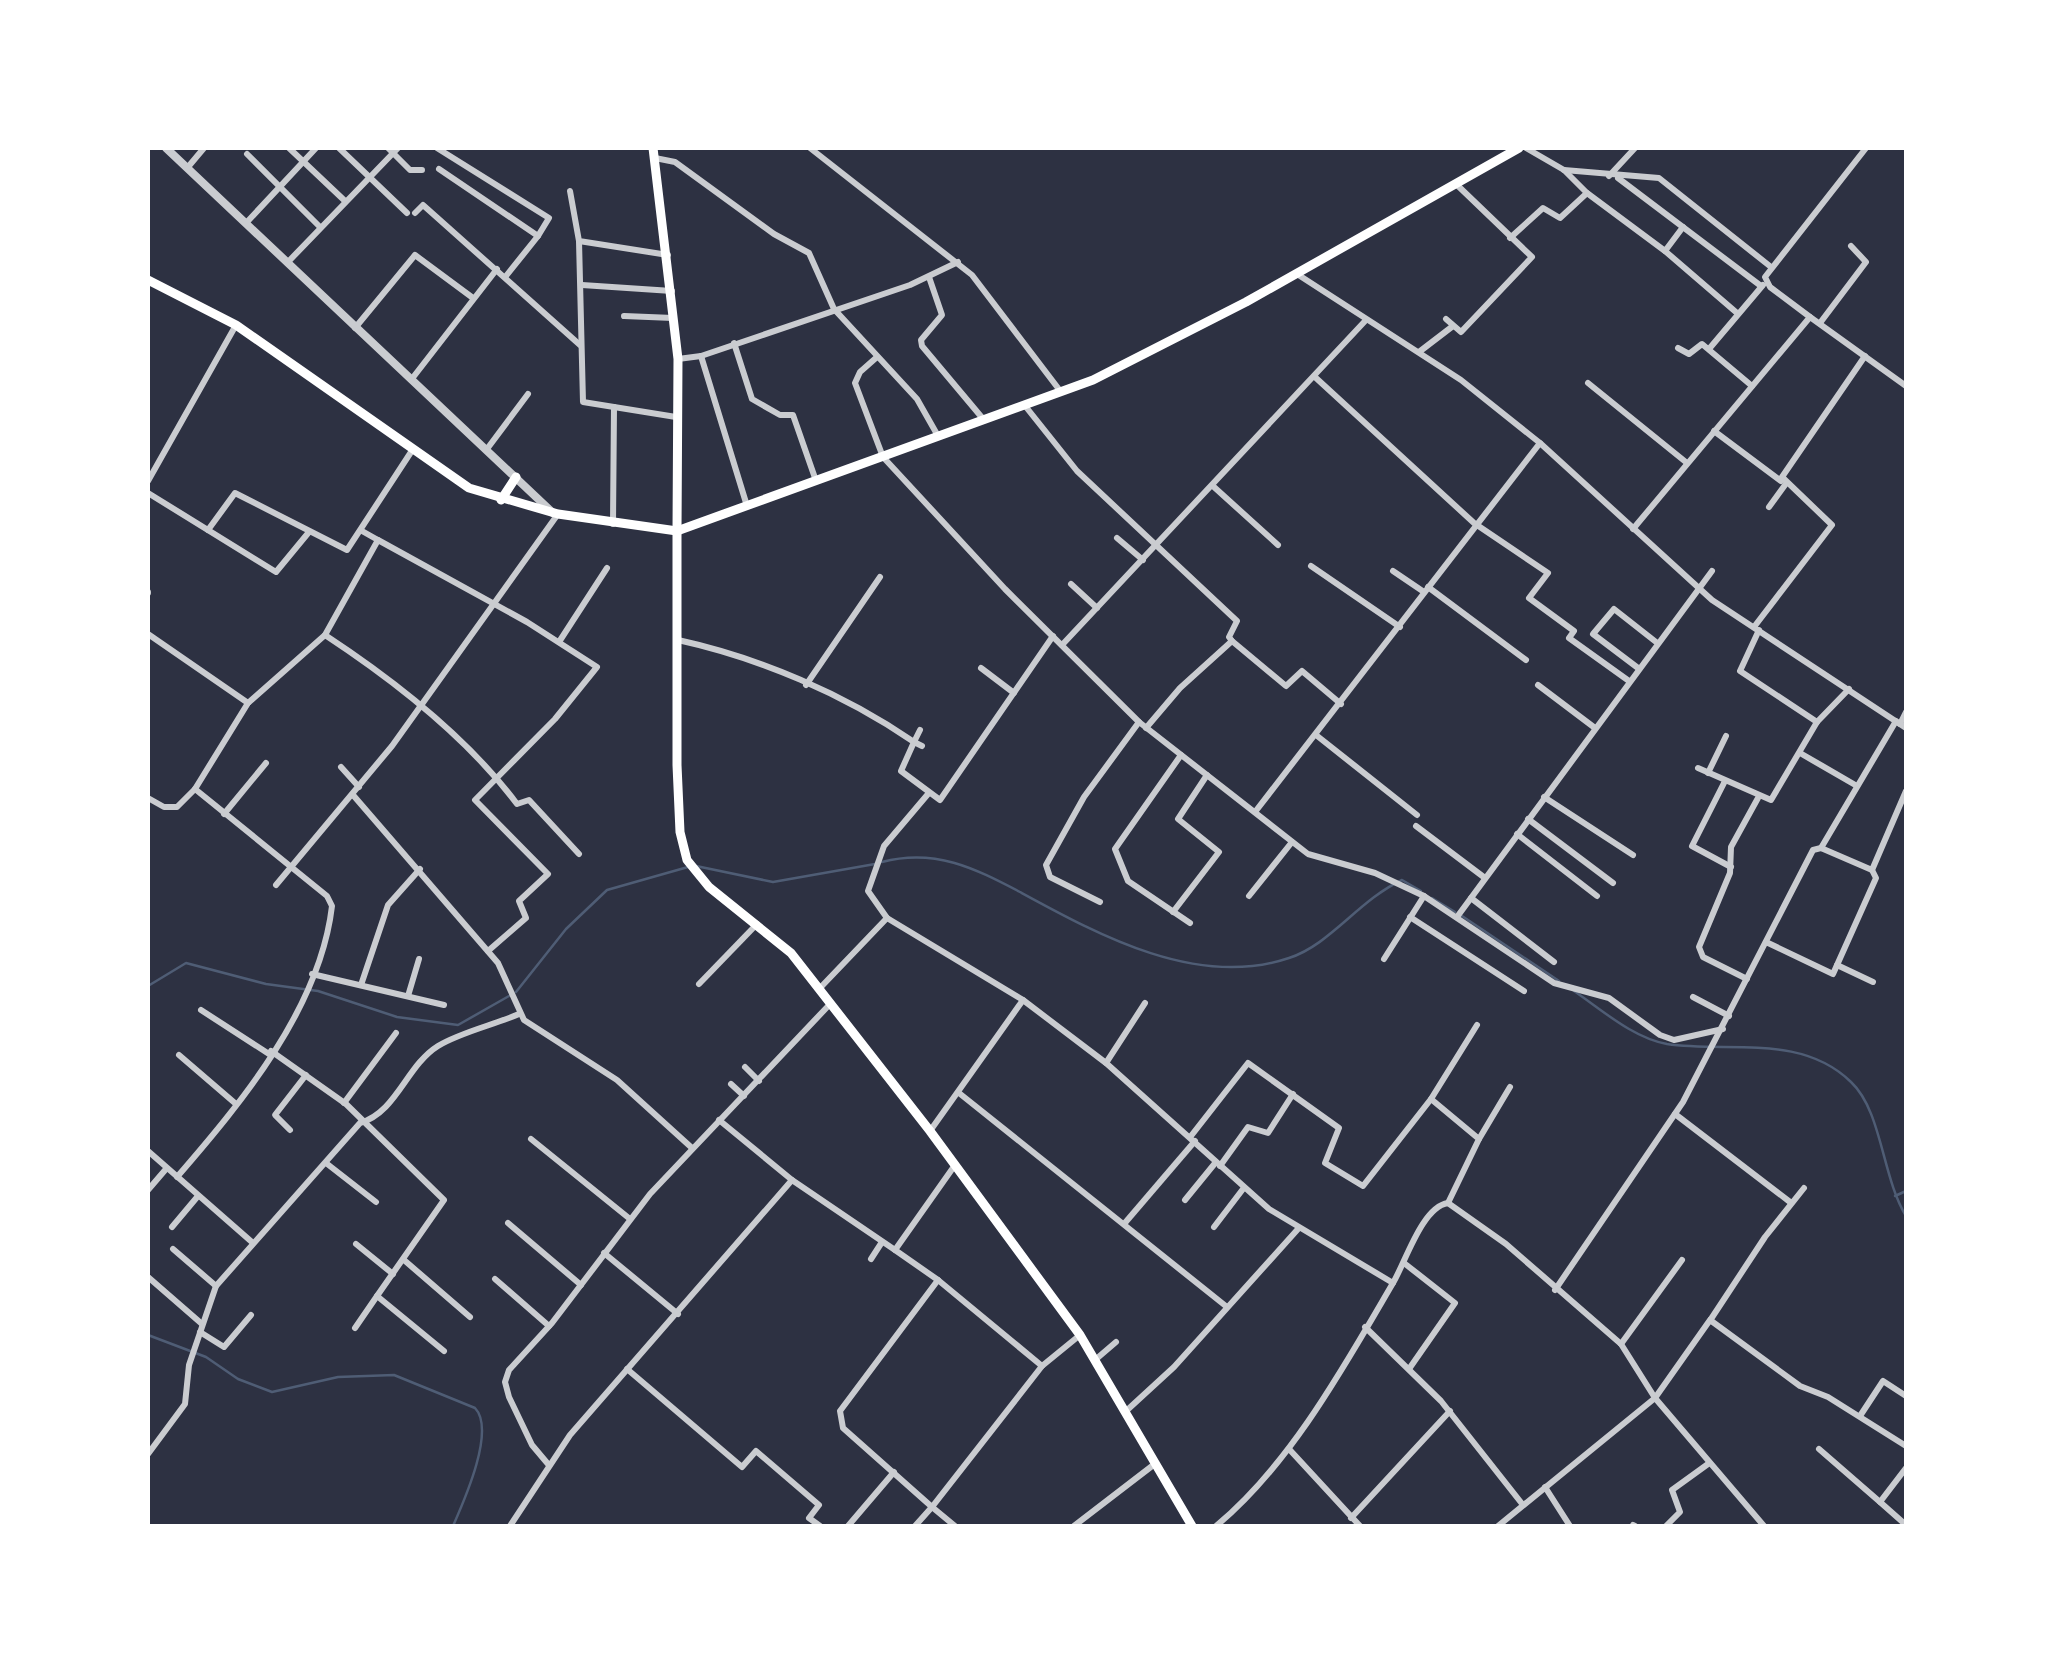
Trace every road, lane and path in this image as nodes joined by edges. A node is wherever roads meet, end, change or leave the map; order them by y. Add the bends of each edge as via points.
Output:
1 (166, 148) edge
2 (204, 148) edge
3 (289, 148) edge
4 (316, 148) edge
5 (338, 148) edge
6 (437, 148) edge
7 (810, 148) edge
8 (1522, 148) edge
9 (1635, 148) edge
10 (393, 149) edge
11 (1862, 149) edge
12 (654, 153) edge
13 (248, 154) dead end
14 (303, 162) junction
15 (188, 168) junction
16 (422, 170) dead end
17 (438, 170) dead end
18 (1564, 170) junction
19 (370, 176) junction
20 (1613, 177) junction
21 (1455, 182) junction
22 (280, 186) junction
23 (570, 191) dead end
24 (1587, 194) junction
25 (344, 201) junction
26 (247, 222) junction
27 (320, 227) junction
28 (1683, 227) junction
29 (538, 236) junction
30 (1510, 238) junction
31 (579, 241) junction
32 (1851, 246) dead end
33 (1666, 251) junction
34 (669, 256) junction
35 (288, 262) junction
36 (958, 262) junction
37 (1770, 267) junction
38 (497, 268) junction
39 (1297, 274) junction
40 (506, 276) junction
41 (930, 277) junction
42 (148, 280) edge
43 (582, 285) junction
44 (1764, 285) junction
45 (674, 291) junction
46 (473, 298) junction
47 (834, 309) junction
48 (1737, 313) junction
49 (624, 316) dead end
50 (675, 318) junction
51 (1810, 318) junction
52 (1446, 319) dead end
53 (1366, 320) junction
54 (1820, 323) junction
55 (236, 325) junction
56 (1453, 326) junction
57 (355, 328) junction
58 (734, 343) junction
59 (582, 346) junction
60 (1678, 348) dead end
61 (1709, 349) junction
62 (1419, 352) junction
63 (701, 356) junction
64 (1866, 356) junction
65 (877, 358) junction
66 (678, 359) junction
67 (1316, 378) junction
68 (411, 380) junction
69 (1588, 384) dead end
70 (1752, 386) junction
71 (1906, 386) edge
72 (1061, 392) junction
73 (528, 394) dead end
74 (614, 406) junction
75 (1026, 407) junction
76 (676, 416) junction
77 (984, 420) junction
78 (1714, 431) junction
79 (938, 436) junction
80 (1540, 442) junction
81 (413, 449) junction
82 (486, 449) junction
83 (883, 457) junction
84 (1688, 463) junction
85 (516, 476) junction
86 (815, 478) junction
87 (148, 481) edge
88 (1784, 483) junction
89 (1214, 486) junction
90 (148, 493) edge
91 (501, 500) junction
92 (747, 507) junction
93 (1769, 507) dead end
94 (556, 514) junction
95 (1474, 522) junction
96 (613, 524) junction
97 (1633, 529) junction
98 (208, 530) junction
99 (362, 531) junction
100 (309, 532) junction
101 (677, 532) junction
102 (1117, 538) dead end
103 (378, 540) junction
104 (1158, 544) junction
105 (1278, 545) dead end
106 (1143, 560) junction
107 (1311, 566) dead end
108 (608, 568) dead end
109 (1712, 570) dead end
110 (1393, 571) dead end
111 (880, 577) dead end
112 (1071, 584) dead end
113 (1426, 589) junction
114 (1698, 589) junction
115 (494, 604) junction
116 (1097, 608) junction
117 (1400, 627) junction
118 (1756, 628) junction
119 (148, 634) edge
120 (325, 635) junction
121 (1052, 636) junction
122 (678, 640) junction
123 (1232, 640) junction
124 (559, 642) junction
125 (1656, 642) junction
126 (1062, 645) junction
127 (1526, 660) dead end
128 (981, 668) dead end
129 (1638, 668) junction
130 (1629, 681) junction
131 (1538, 685) dead end
132 (806, 686) junction
133 (1849, 688) junction
134 (1014, 693) junction
135 (248, 703) junction
136 (1341, 704) junction
137 (420, 707) junction
138 (1906, 712) edge
139 (1817, 722) junction
140 (1901, 724) edge
141 (1142, 725) junction
142 (1595, 728) junction
143 (920, 730) dead end
144 (1316, 735) junction
145 (1726, 736) dead end
146 (914, 742) junction
147 (922, 746) dead end
148 (1800, 752) junction
149 (1181, 755) junction
150 (266, 763) dead end
151 (341, 767) dead end
152 (1698, 768) dead end
153 (1708, 773) junction
154 (1206, 775) junction
155 (498, 778) junction
156 (1725, 781) junction
157 (359, 786) junction
158 (1857, 786) junction
159 (195, 790) junction
160 (1906, 791) edge
161 (928, 794) junction
162 (353, 795) junction
163 (1544, 797) junction
164 (148, 798) edge
165 (1758, 798) junction
166 (1255, 812) junction
167 (224, 814) junction
168 (1417, 815) dead end
169 (1528, 818) junction
170 (1416, 826) dead end
171 (1517, 834) junction
172 (1292, 842) junction
173 (1821, 848) junction
174 (579, 854) dead end
175 (1634, 854) dead end
176 (1731, 867) junction
177 (290, 868) junction
178 (420, 869) junction
179 (1872, 870) junction
180 (1485, 878) junction
181 (1613, 882) dead end
182 (276, 886) dead end
183 (1249, 896) dead end
184 (1424, 896) junction
185 (1597, 896) dead end
186 (1470, 898) junction
187 (1100, 902) dead end
188 (1173, 912) junction
189 (1459, 914) junction
190 (1410, 917) junction
191 (886, 918) junction
192 (1190, 923) dead end
193 (757, 924) junction
194 (1766, 942) junction
195 (488, 951) junction
196 (1384, 958) dead end
197 (420, 959) dead end
198 (1554, 962) dead end
199 (1836, 965) junction
200 (311, 977) junction
201 (1747, 979) junction
202 (1873, 982) dead end
203 (360, 984) junction
204 (699, 984) dead end
205 (820, 988) junction
206 (1524, 991) dead end
207 (408, 996) junction
208 (1693, 997) dead end
209 (1023, 1000) junction
210 (832, 1002) junction
211 (1146, 1003) dead end
212 (444, 1004) dead end
213 (201, 1010) dead end
214 (519, 1014) junction
215 (1729, 1016) junction
216 (1477, 1025) dead end
217 (396, 1033) dead end
218 (1721, 1033) junction
219 (270, 1052) junction
220 (179, 1055) dead end
221 (1106, 1063) junction
222 (745, 1067) dead end
223 (306, 1075) junction
224 (759, 1081) junction
225 (730, 1084) dead end
226 (1510, 1087) dead end
227 (959, 1094) junction
228 (1293, 1094) junction
229 (744, 1096) junction
230 (1430, 1100) junction
231 (344, 1103) junction
232 (236, 1104) junction
233 (1675, 1114) junction
234 (718, 1120) junction
235 (360, 1122) junction
236 (290, 1130) dead end
237 (930, 1130) junction
238 (532, 1139) dead end
239 (1193, 1139) junction
240 (1479, 1140) junction
241 (692, 1148) junction
242 (148, 1151) edge
243 (326, 1162) junction
244 (1218, 1164) junction
245 (955, 1165) junction
246 (166, 1169) junction
247 (177, 1177) junction
248 (792, 1180) junction
249 (1804, 1188) dead end
250 (1244, 1189) junction
251 (148, 1190) edge
252 (198, 1196) junction
253 (1184, 1200) dead end
254 (376, 1202) dead end
255 (1790, 1202) junction
256 (1448, 1204) junction
257 (630, 1219) junction
258 (508, 1223) dead end
259 (1124, 1224) junction
260 (172, 1226) dead end
261 (1214, 1227) dead end
262 (1298, 1229) junction
263 (882, 1242) junction
264 (253, 1243) junction
265 (356, 1244) dead end
266 (173, 1249) dead end
267 (895, 1250) junction
268 (604, 1253) junction
269 (404, 1260) junction
270 (871, 1260) dead end
271 (1682, 1260) dead end
272 (1404, 1264) junction
273 (393, 1274) junction
274 (148, 1277) edge
275 (495, 1279) dead end
276 (938, 1280) junction
277 (1394, 1282) junction
278 (581, 1284) junction
279 (216, 1286) junction
280 (1554, 1290) junction
281 (376, 1296) junction
282 (1228, 1307) junction
283 (678, 1314) junction
284 (250, 1316) dead end
285 (470, 1317) dead end
286 (1710, 1320) junction
287 (549, 1326) junction
288 (201, 1328) junction
289 (355, 1328) dead end
290 (1365, 1328) junction
291 (1080, 1335) junction
292 (1116, 1342) dead end
293 (1621, 1344) junction
294 (444, 1351) dead end
295 (1095, 1360) junction
296 (1042, 1366) junction
297 (627, 1369) junction
298 (1409, 1369) junction
299 (1906, 1396) edge
300 (1655, 1398) junction
301 (1450, 1411) junction
302 (1125, 1412) junction
303 (1860, 1416) junction
304 (1906, 1446) edge
305 (1289, 1448) junction
306 (1819, 1450) dead end
307 (148, 1454) edge
308 (1156, 1463) junction
309 (548, 1464) junction
310 (1708, 1464) junction
311 (1906, 1468) edge
312 (894, 1472) junction
313 (1545, 1487) junction
314 (1880, 1502) junction
315 (1523, 1505) junction
316 (932, 1507) junction
317 (1351, 1518) junction
318 (1906, 1524) edge
319 (510, 1526) edge
320 (820, 1526) edge
321 (848, 1526) edge
322 (915, 1526) edge
323 (955, 1526) edge
324 (1074, 1526) edge
325 (1192, 1526) edge
326 (1216, 1526) edge
327 (1360, 1526) edge
328 (1498, 1526) edge
329 (1570, 1526) edge
330 (1666, 1526) edge
331 (1764, 1526) edge

1 - 15 street
2 - 15 street
3 - 14 street
4 - 14 street
5 - 19 street
6 - 29 street via 549,218
7 - 36 street
8 - 18 street
8 - 21 main road
9 - 20 street
10 - 16 street via 410,170
10 - 19 street
11 - 37 street
12 - 34 main road
12 - 47 street via 806,250
13 - 22 street
14 - 22 street
14 - 25 street
15 - 26 street
17 - 29 street
18 - 20 street
18 - 24 street
19 - 25 street
19 - 38 street via 411,213 423,205
20 - 28 street
20 - 37 street via 1659,178
21 - 30 street
21 - 39 main road
22 - 26 street
22 - 27 street
23 - 31 street
24 - 30 street via 1560,218 1543,208
24 - 33 street
25 - 27 street
26 - 35 street
27 - 35 street
28 - 33 street
28 - 44 street
29 - 40 street
30 - 56 street via 1531,259 1461,332
31 - 34 street
31 - 43 street
32 - 54 street via 1866,262
33 - 48 street
34 - 45 main road
35 - 57 street
36 - 41 street
36 - 72 street
37 - 44 street
38 - 40 street
38 - 46 street
39 - 53 street
39 - 72 main road
40 - 59 street
41 - 47 street
41 - 77 street via 942,314 922,346
42 - 55 main road
43 - 45 street
43 - 59 street
44 - 48 street
44 - 51 street
45 - 50 main road
46 - 57 street via 415,255
46 - 68 street
47 - 58 street
47 - 65 street
48 - 61 street
49 - 50 street
50 - 66 main road
51 - 54 street
51 - 70 street
52 - 56 street
53 - 62 street
53 - 67 street
54 - 64 street
55 - 81 main road
55 - 87 street
56 - 62 street
57 - 68 street
58 - 63 street
58 - 86 street via 752,399 793,415
59 - 74 street via 583,402
60 - 61 street via 1686,354 1700,344
61 - 70 street
62 - 80 street
63 - 66 street
63 - 92 street
64 - 71 street
64 - 88 street via 1783,473
65 - 79 street via 917,399
65 - 83 street via 855,383
66 - 76 main road
67 - 89 street
67 - 95 street
68 - 82 street
69 - 84 street
70 - 78 street
72 - 75 main road
73 - 82 street
74 - 76 street
74 - 96 street
75 - 77 main road
75 - 104 street via 1077,472
76 - 101 main road
77 - 79 main road
78 - 84 street
78 - 88 street
79 - 83 main road
80 - 95 street
80 - 97 street
81 - 91 main road via 469,488
81 - 99 street
82 - 85 street
83 - 86 main road
83 - 121 street
84 - 97 street
85 - 91 main road
85 - 94 street
86 - 92 main road
88 - 93 street
88 - 118 street via 1832,525
89 - 104 street
89 - 105 street
90 - 98 street
91 - 94 main road
92 - 101 main road
94 - 96 main road
94 - 115 street
95 - 113 street
95 - 130 street via 1548,573 1529,598 1574,631 1569,638
96 - 101 main road
97 - 114 street
98 - 100 street via 235,493
98 - 100 street via 276,572
99 - 100 street via 345,551
99 - 103 street
101 - 122 main road
102 - 106 street
103 - 115 street
103 - 120 street
104 - 106 street
104 - 123 street via 1236,618
106 - 116 street
107 - 117 street
108 - 124 street
109 - 114 street
110 - 113 street
111 - 132 street
112 - 116 street
113 - 117 street
113 - 127 street
114 - 118 street
114 - 125 street
115 - 124 street
115 - 137 street
116 - 126 street
117 - 136 street
118 - 133 street
118 - 139 street via 1740,671
119 - 135 street
120 - 135 street
120 - 137 street
121 - 126 street
121 - 134 street
122 - 132 street via 736,655
122 - 193 main road via 679,816 687,860
123 - 136 street via 1284,685 1302,671
123 - 141 street
124 - 155 street via 596,668
125 - 129 street
125 - 129 street via 1614,608 1593,634
126 - 141 street
128 - 134 street
129 - 130 street
130 - 142 street
131 - 142 street
132 - 146 street
133 - 139 street
133 - 140 street
134 - 161 street via 941,800
135 - 159 street
136 - 144 street
137 - 155 street
137 - 157 street
138 - 140 street
139 - 148 street
140 - 158 street
141 - 149 street
141 - 187 street via 1084,797 1046,865 1050,877
142 - 163 street
143 - 146 street
144 - 166 street
144 - 168 street
145 - 153 street
146 - 147 street
146 - 161 street via 900,771
148 - 158 street
148 - 165 street via 1771,800
149 - 154 street
149 - 188 street via 1114,849 1128,880
150 - 167 street
151 - 157 street
152 - 153 street
153 - 156 street
154 - 166 street
154 - 188 street via 1178,819 1220,852
155 - 174 street via 517,804 529,800
155 - 195 street via 476,802 548,874 519,902 526,918
156 - 165 street
156 - 176 street via 1692,846
157 - 162 street
158 - 173 street
159 - 164 street via 170,809
159 - 167 street
160 - 179 street
161 - 191 street via 880,853 869,885 870,900
162 - 177 street
162 - 178 street
163 - 169 street
163 - 175 street
165 - 176 street via 1730,851
166 - 172 street
167 - 177 street
169 - 171 street
169 - 181 street
170 - 180 street
171 - 180 street
171 - 185 street
172 - 183 street
172 - 184 street via 1308,854
173 - 179 street
173 - 194 street via 1812,852
176 - 201 street via 1699,952
177 - 182 street
177 - 200 street via 332,906
178 - 195 street
178 - 203 street via 388,905
179 - 199 street via 1876,878
180 - 186 street
184 - 189 street
184 - 190 street
186 - 189 street
186 - 198 street
188 - 192 street
189 - 218 street via 1530,969 1609,998 1660,1035 1674,1040
190 - 196 street
190 - 206 street
191 - 205 street
191 - 209 street
193 - 204 street
193 - 205 main road
194 - 199 street via 1833,974
194 - 201 street
195 - 214 street via 510,983
197 - 207 street
199 - 202 street
200 - 203 street
200 - 219 street
201 - 215 street
203 - 207 street
205 - 210 main road
207 - 212 street
208 - 215 street
209 - 221 street
209 - 227 street
210 - 224 street
210 - 237 main road
211 - 221 street
213 - 219 street
214 - 235 street via 438,1046 378,1116
214 - 241 street via 617,1080
215 - 218 street
216 - 230 street
217 - 231 street
218 - 233 street
219 - 223 street
219 - 232 street
220 - 232 street
221 - 239 street
222 - 224 street
223 - 231 street
223 - 236 street via 276,1115
224 - 229 street
225 - 229 street
226 - 240 street
227 - 237 street
227 - 259 street
228 - 230 street via 1339,1128 1325,1163 1362,1186
228 - 239 street via 1248,1063
228 - 244 street via 1268,1133 1248,1126
229 - 234 street
230 - 240 street
231 - 235 street
232 - 247 street
233 - 255 street
233 - 280 street
234 - 241 street
234 - 248 street
235 - 243 street
235 - 269 street via 444,1200
237 - 245 main road
238 - 257 street
239 - 244 street
239 - 259 street
240 - 256 street
241 - 257 street
242 - 246 street
243 - 254 street
243 - 264 street
244 - 250 street
244 - 253 street
245 - 267 street
245 - 291 main road
246 - 247 street
246 - 251 street
247 - 252 street
248 - 263 street
248 - 283 street
249 - 255 street
250 - 261 street
250 - 262 street
252 - 260 street
252 - 264 street
255 - 286 street
256 - 272 street via 1433,1210
256 - 280 street via 1506,1244
257 - 268 street
258 - 278 street
259 - 282 street
262 - 277 street
262 - 282 street
263 - 267 street
263 - 270 street
264 - 279 street
265 - 273 street
266 - 279 street
267 - 276 street
268 - 278 street
268 - 283 street
269 - 273 street
269 - 285 street
271 - 293 street
272 - 277 street
272 - 298 street via 1455,1304
273 - 281 street
274 - 288 street
275 - 287 street
276 - 296 street
276 - 312 street via 840,1412 843,1428
277 - 290 street
278 - 287 street
279 - 288 street
280 - 293 street
281 - 289 street
281 - 294 street
282 - 302 street
283 - 297 street
284 - 288 street via 224,1348
286 - 300 street
286 - 303 street via 1800,1386
287 - 309 street via 505,1382 532,1445
288 - 307 street via 181,1413
290 - 298 street
290 - 305 street
291 - 295 main road
291 - 296 street
292 - 295 street
293 - 300 street
295 - 302 main road
296 - 316 street
297 - 309 street
297 - 320 street via 742,1467 756,1451 820,1506 809,1518
298 - 301 street
299 - 303 street via 1883,1381
300 - 310 street
300 - 313 street
301 - 315 street
301 - 317 street
302 - 308 main road
303 - 304 street
305 - 317 street
305 - 326 street
306 - 314 street
308 - 324 street
308 - 325 main road
309 - 319 street
310 - 330 street via 1672,1490 1680,1512
310 - 331 street
311 - 314 street
312 - 316 street
312 - 321 street
313 - 315 street
313 - 329 street
314 - 318 street
315 - 328 street
316 - 322 street
316 - 323 street
317 - 327 street

